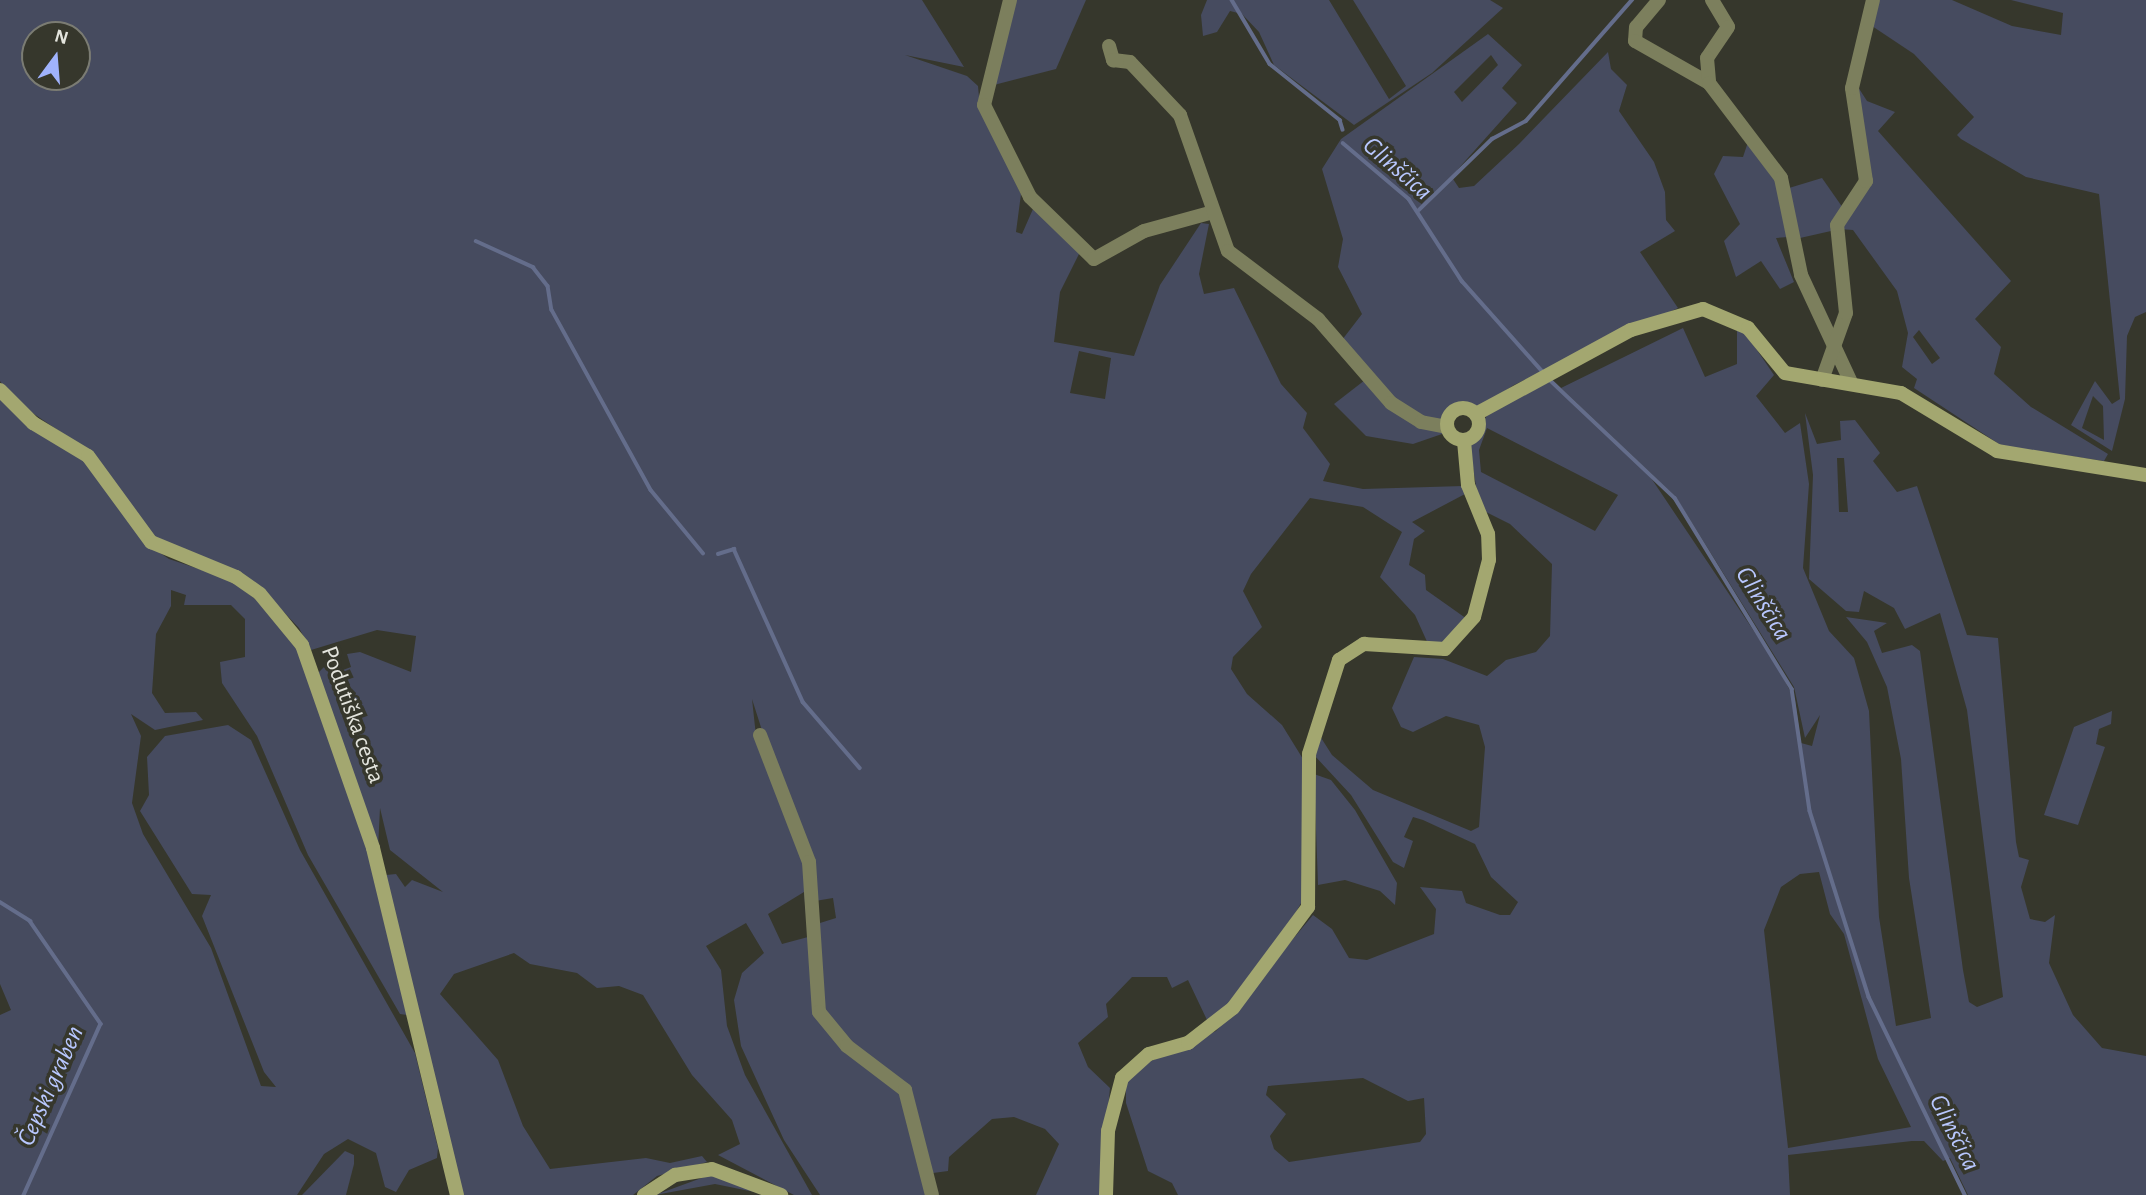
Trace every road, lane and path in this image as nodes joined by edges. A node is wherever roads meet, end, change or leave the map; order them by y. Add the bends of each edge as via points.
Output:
1 (1010, 0) edge
2 (1658, 0) edge
3 (1712, 0) edge
4 (1873, 0) edge
5 (1109, 46) dead end
6 (1709, 83) junction
7 (1210, 213) junction
8 (1835, 353) junction
9 (1822, 380) junction
10 (1851, 382) junction
11 (0, 390) edge
12 (1476, 414) junction
13 (1447, 427) junction
14 (1464, 441) junction
15 (2146, 475) edge
16 (760, 735) dead end
17 (457, 1195) edge
18 (644, 1195) edge
19 (781, 1195) edge
20 (932, 1195) edge
21 (1106, 1195) edge

1 - 7 street via 984,105 1030,197 1094,259 1144,230
2 - 6 street via 1636,27 1635,41
3 - 6 street via 1728,27 1707,58
4 - 8 street via 1852,88 1866,181 1837,225 1846,294
5 - 7 street via 1113,60 1130,62 1180,115
6 - 8 street via 1782,178 1801,275
7 - 13 street via 1228,251 1318,319 1391,402 1421,422
8 - 9 street
8 - 10 street
9 - 10 street
9 - 12 street via 1784,373 1748,328 1703,309 1631,330
10 - 15 street via 1908,396 1997,451
11 - 17 street, Podutiška cesta via 33,423 88,456 151,542 236,576 260,594 302,645 369,836
12 - 13 street via 1459,408
12 - 14 street via 1477,432
13 - 14 street
14 - 21 street via 1468,485 1488,534 1489,560 1474,617 1445,649 1364,644 1339,660 1309,754 1308,907 1233,1009 1188,1043 1149,1054 1122,1078 1108,1131
16 - 20 street via 809,863 819,1013 847,1046 905,1090
18 - 19 street via 675,1175 712,1169

